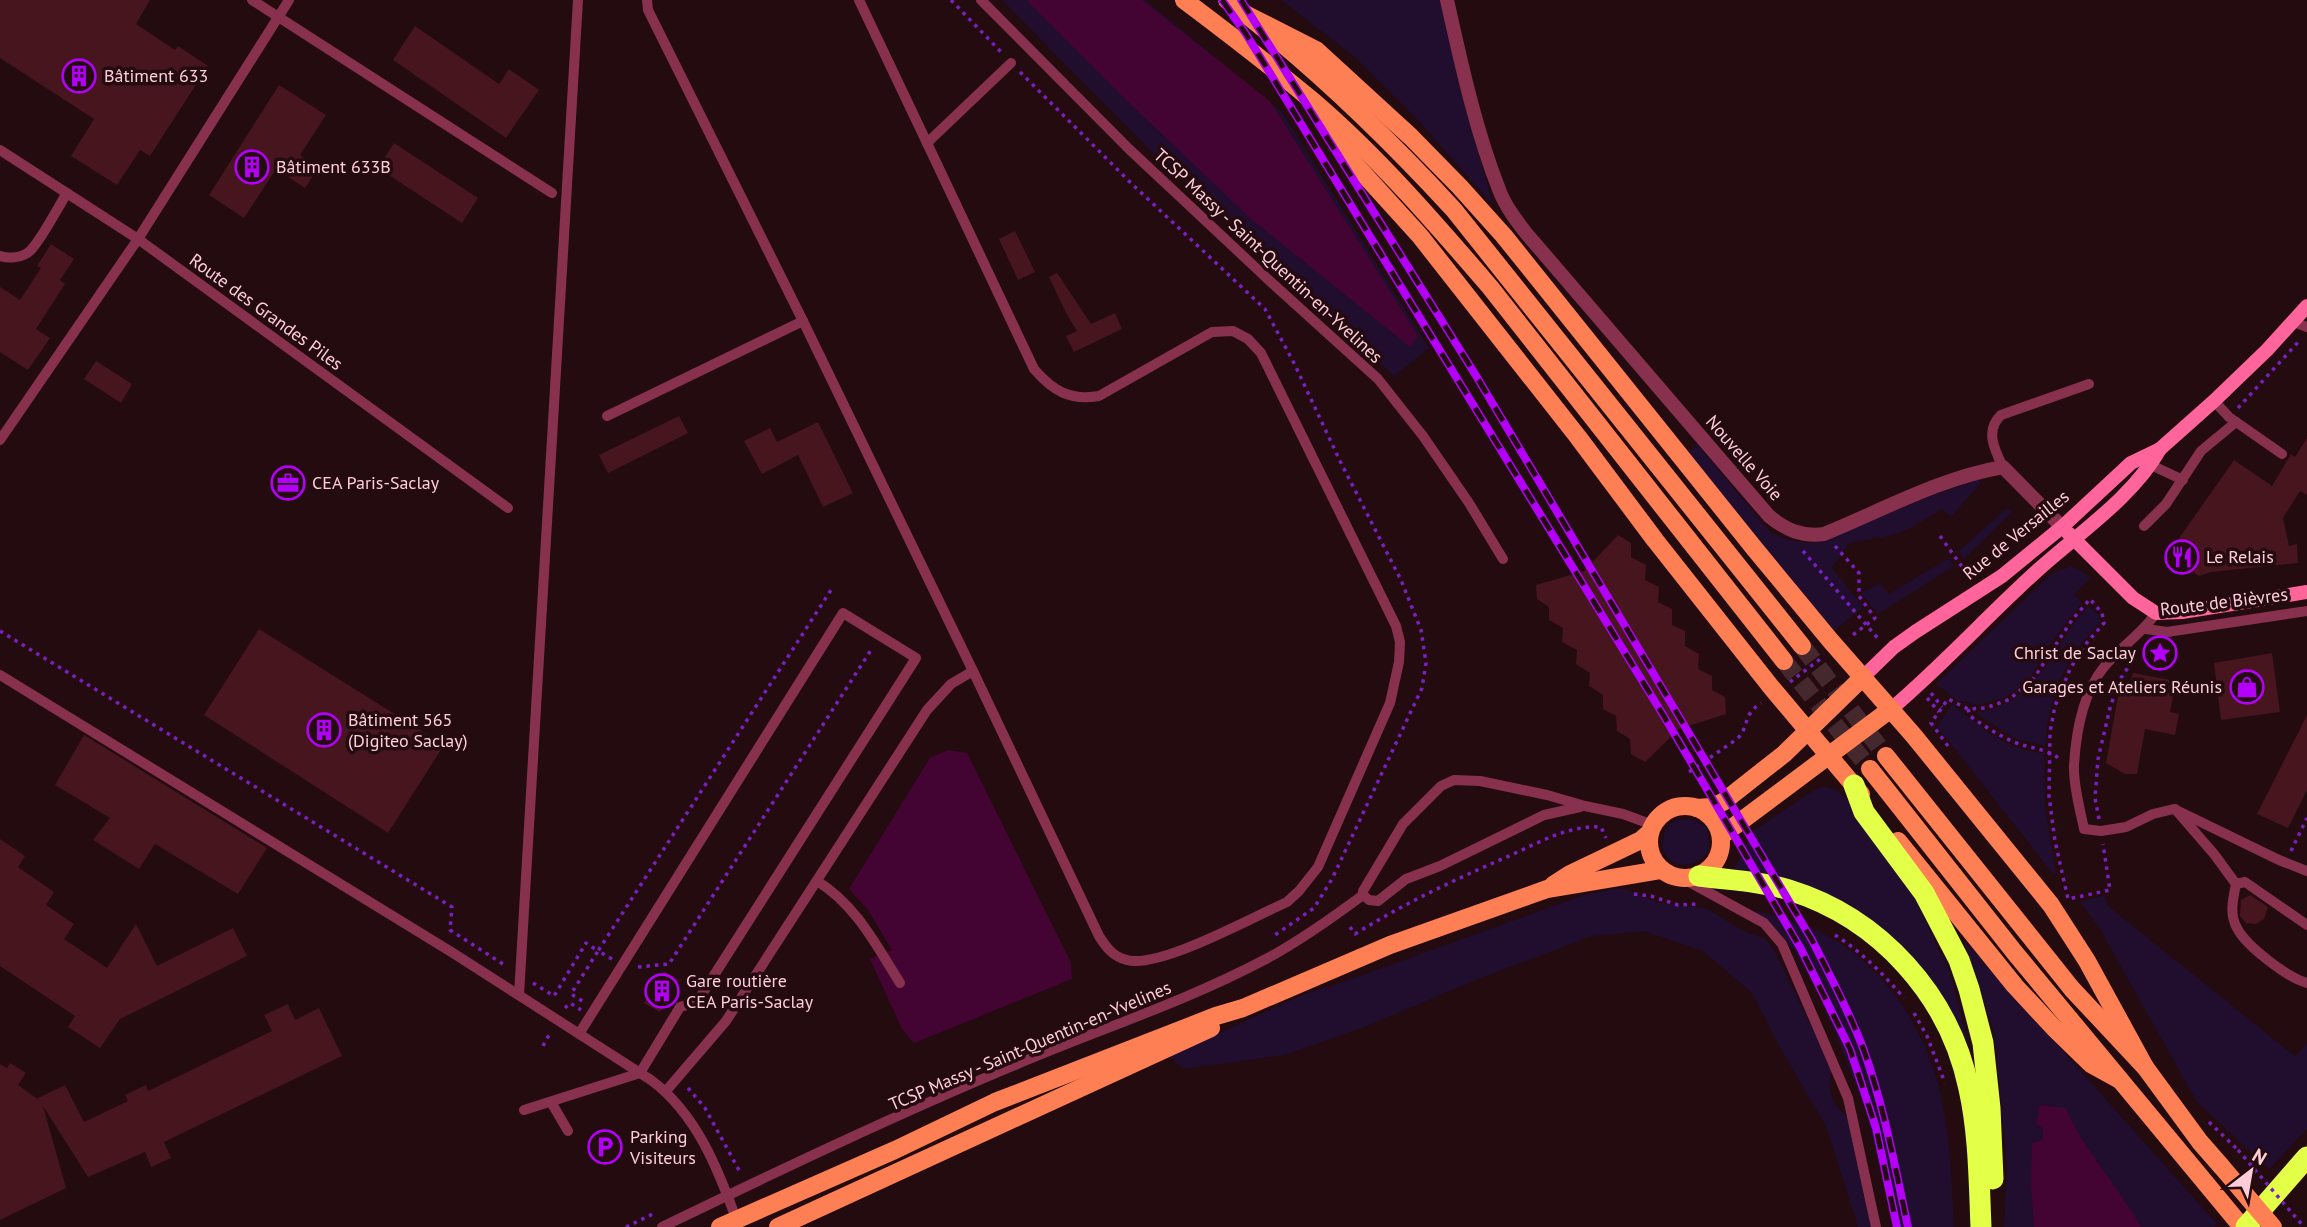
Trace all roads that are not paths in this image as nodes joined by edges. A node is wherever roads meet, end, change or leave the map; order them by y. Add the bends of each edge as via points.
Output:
1 (252, 0) edge
2 (289, 0) edge
3 (578, 0) edge
4 (647, 0) edge
5 (859, 0) edge
6 (981, 0) edge
7 (1184, 0) edge
8 (1227, 0) edge
9 (1447, 0) edge
10 (1245, 13) junction
11 (278, 17) junction
12 (1011, 63) road end
13 (1314, 103) junction
14 (927, 143) junction
15 (0, 150) edge
16 (67, 193) junction
17 (552, 193) dead end
18 (138, 239) junction
19 (0, 256) edge
20 (2307, 306) edge
21 (803, 321) junction
22 (2303, 327) edge
23 (2089, 384) dead end
24 (2214, 401) junction
25 (607, 416) dead end
26 (2233, 419) junction
27 (0, 440) edge
28 (2160, 449) junction
29 (2282, 454) dead end
30 (2151, 465) junction
31 (2003, 467) junction
32 (2183, 480) junction
33 (508, 508) dead end
34 (2144, 526) dead end
35 (2062, 527) junction
36 (2075, 539) junction
37 (1503, 559) dead end
38 (2307, 592) edge
39 (2307, 611) edge
40 (2156, 613) junction
41 (2146, 629) junction
42 (1802, 646) tunnel mouth
43 (1784, 661) tunnel mouth
44 (973, 671) junction
45 (0, 675) edge
46 (1863, 677) junction
47 (1891, 709) junction
48 (1807, 730) junction
49 (1830, 755) junction
50 (1886, 756) tunnel mouth
51 (1870, 769) tunnel mouth
52 (1854, 785) junction
53 (1584, 806) junction
54 (1697, 808) junction
55 (2174, 809) junction
56 (1651, 829) junction
57 (1721, 836) junction
58 (1660, 870) junction
59 (2307, 871) edge
60 (1691, 877) junction
61 (817, 881) junction
62 (2236, 884) junction
63 (1547, 889) junction
64 (1363, 895) junction
65 (2307, 925) edge
66 (900, 983) dead end
67 (2307, 983) edge
68 (519, 995) junction
69 (1243, 1008) junction
70 (579, 1034) junction
71 (2145, 1068) junction
72 (640, 1073) junction
73 (2120, 1080) junction
74 (666, 1091) junction
75 (551, 1102) junction
76 (524, 1110) dead end
77 (568, 1131) dead end
78 (2307, 1157) edge
79 (727, 1196) junction
80 (732, 1224) edge
81 (662, 1227) edge
82 (778, 1227) edge
83 (1875, 1227) edge
84 (1981, 1227) edge
85 (1993, 1227) edge
86 (2244, 1227) edge
87 (2273, 1227) edge

1 - 11 lane
2 - 11 lane
3 - 68 lane
4 - 21 lane
5 - 14 lane
6 - 37 lane, TCSP Massy - Saint-Quentin-en-Yvelines via 1129,149 1378,379 1423,436
7 - 13 main road
8 - 10 main road
9 - 31 street, Nouvelle Voie via 1467,87 1500,192 1525,233 1753,499 1781,525 1813,536 1824,534 1959,477
10 - 42 main road via 1356,108 1454,210
10 - 46 main road via 1316,50 1460,187
11 - 17 lane
11 - 18 lane
12 - 14 lane
13 - 43 main road via 1370,156 1490,287
13 - 48 main road via 1352,161 1420,236
14 - 44 lane via 1034,369 1048,385 1083,398 1099,396 1212,332 1233,331 1261,352 1400,642 1390,703 1310,879 1287,902 1168,956 1140,962 1115,956 1099,936
15 - 16 lane, Route des Grandes Piles
16 - 18 lane, Route des Grandes Piles
16 - 19 lane via 30,251 19,257
18 - 27 lane
18 - 33 lane, Route des Grandes Piles
20 - 22 main road, Rue de Versailles
21 - 25 lane
21 - 44 lane
22 - 24 main road, Rue de Versailles
23 - 31 lane via 2001,415 1992,429
24 - 26 lane
24 - 28 main road, Rue de Versailles
26 - 29 lane
26 - 32 lane via 2201,452
28 - 30 main road, Rue de Versailles
28 - 35 main road, Rue de Versailles via 2131,463
30 - 32 lane
30 - 36 main road, Rue de Versailles
31 - 35 street
32 - 34 lane
35 - 36 main road, Route de Bièvres
35 - 46 main road, Rue de Versailles via 2002,576 1915,632
36 - 40 main road, Route de Bièvres via 2133,598
36 - 47 main road, Rue de Versailles via 2039,569 1924,689
38 - 40 main road, Route de Bièvres
39 - 41 lane, Route de Bièvres via 2167,632
40 - 41 lane
41 - 55 lane via 2102,669 2085,699 2074,767 2084,829 2126,827
44 - 61 lane via 951,684 927,710
45 - 68 lane
46 - 47 main road
46 - 48 main road
47 - 49 main road
47 - 71 main road via 2051,905
48 - 49 main road
48 - 54 main road via 1723,802
49 - 52 main road
49 - 57 main road
50 - 71 main road via 2072,989
51 - 73 main road
52 - 73 main road via 2015,986 2091,1064
52 - 85 highway via 1864,813 1924,893 1969,989 1987,1074
53 - 56 lane via 1623,814
53 - 64 lane via 1544,815 1406,879 1378,901
53 - 64 lane via 1547,795 1454,780 1441,786 1404,824
54 - 56 main road via 1670,808
54 - 57 main road via 1713,819
55 - 59 lane
55 - 62 lane
56 - 58 main road via 1650,855
56 - 63 main road via 1641,840
57 - 60 main road via 1715,864
58 - 60 main road
58 - 63 main road
60 - 83 lane via 1764,923 1782,944 1848,1098
60 - 84 highway via 1763,884 1812,898 1870,931 1917,976 1949,1028 1969,1087
61 - 66 lane via 855,912
61 - 74 lane via 726,1021
62 - 65 lane via 2245,882
62 - 67 lane via 2232,908 2237,929 2267,960
63 - 69 main road via 1390,945
64 - 79 lane, TCSP Massy - Saint-Quentin-en-Yvelines via 1327,923 1204,990 1009,1068
68 - 70 lane
69 - 80 main road via 995,1102
69 - 82 main road via 1175,1047
70 - 72 lane
70 - 72 lane via 843,613 916,658 696,1002 680,1007
71 - 87 main road, bridge via 2200,1142
72 - 74 lane
72 - 75 lane
73 - 86 main road
74 - 79 lane via 694,1125
75 - 76 lane
75 - 77 lane
78 - 86 highway
79 - 80 lane
79 - 81 lane, TCSP Massy - Saint-Quentin-en-Yvelines

